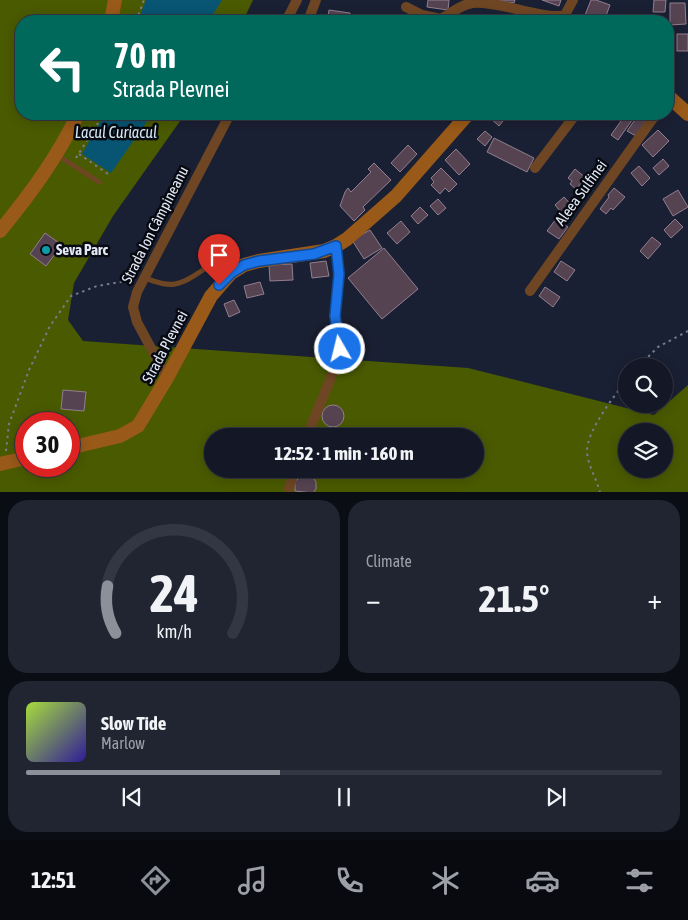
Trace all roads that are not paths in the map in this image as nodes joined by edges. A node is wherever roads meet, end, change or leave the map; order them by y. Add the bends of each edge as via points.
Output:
1 (115, 0) edge
2 (297, 0) edge
3 (316, 0) edge
4 (573, 0) edge
5 (406, 6) dead end
6 (111, 15) edge
7 (289, 15) edge
8 (310, 15) edge
9 (422, 15) edge
10 (448, 15) edge
11 (549, 15) edge
12 (565, 15) edge
13 (674, 102) edge
14 (688, 114) edge
15 (75, 120) edge
16 (227, 120) edge
17 (463, 120) edge
18 (571, 120) edge
19 (652, 120) edge
20 (57, 154) junction
21 (535, 168) dead end
22 (99, 182) dead end
23 (0, 231) edge
24 (336, 246) junction
25 (244, 265) junction
26 (144, 278) junction
27 (530, 291) dead end
28 (167, 378) junction
29 (310, 428) edge
30 (80, 445) edge
31 (15, 460) edge
32 (2, 463) edge
33 (292, 478) edge
34 (288, 488) dead end

1 - 6 main road
2 - 7 street
3 - 8 street
4 - 12 street
5 - 9 street
10 - 11 street via 473,2
13 - 14 main road
15 - 20 main road
16 - 26 street, Strada Ion Câmpineanu
17 - 24 main road, Strada Plevnei via 396,196
18 - 21 street
19 - 27 street, Aleea Sulfinei
20 - 22 lane
20 - 23 main road
24 - 25 main road, Strada Plevnei via 314,254
24 - 29 street via 339,274 335,316 340,349
25 - 26 lane via 224,259 176,284 161,284
25 - 28 main road, Strada Plevnei via 231,273 211,296
26 - 28 street, Strada Ion Câmpineanu via 133,307 137,322
28 - 30 main road, Strada Plevnei via 138,426 120,436
31 - 32 main road
33 - 34 street

